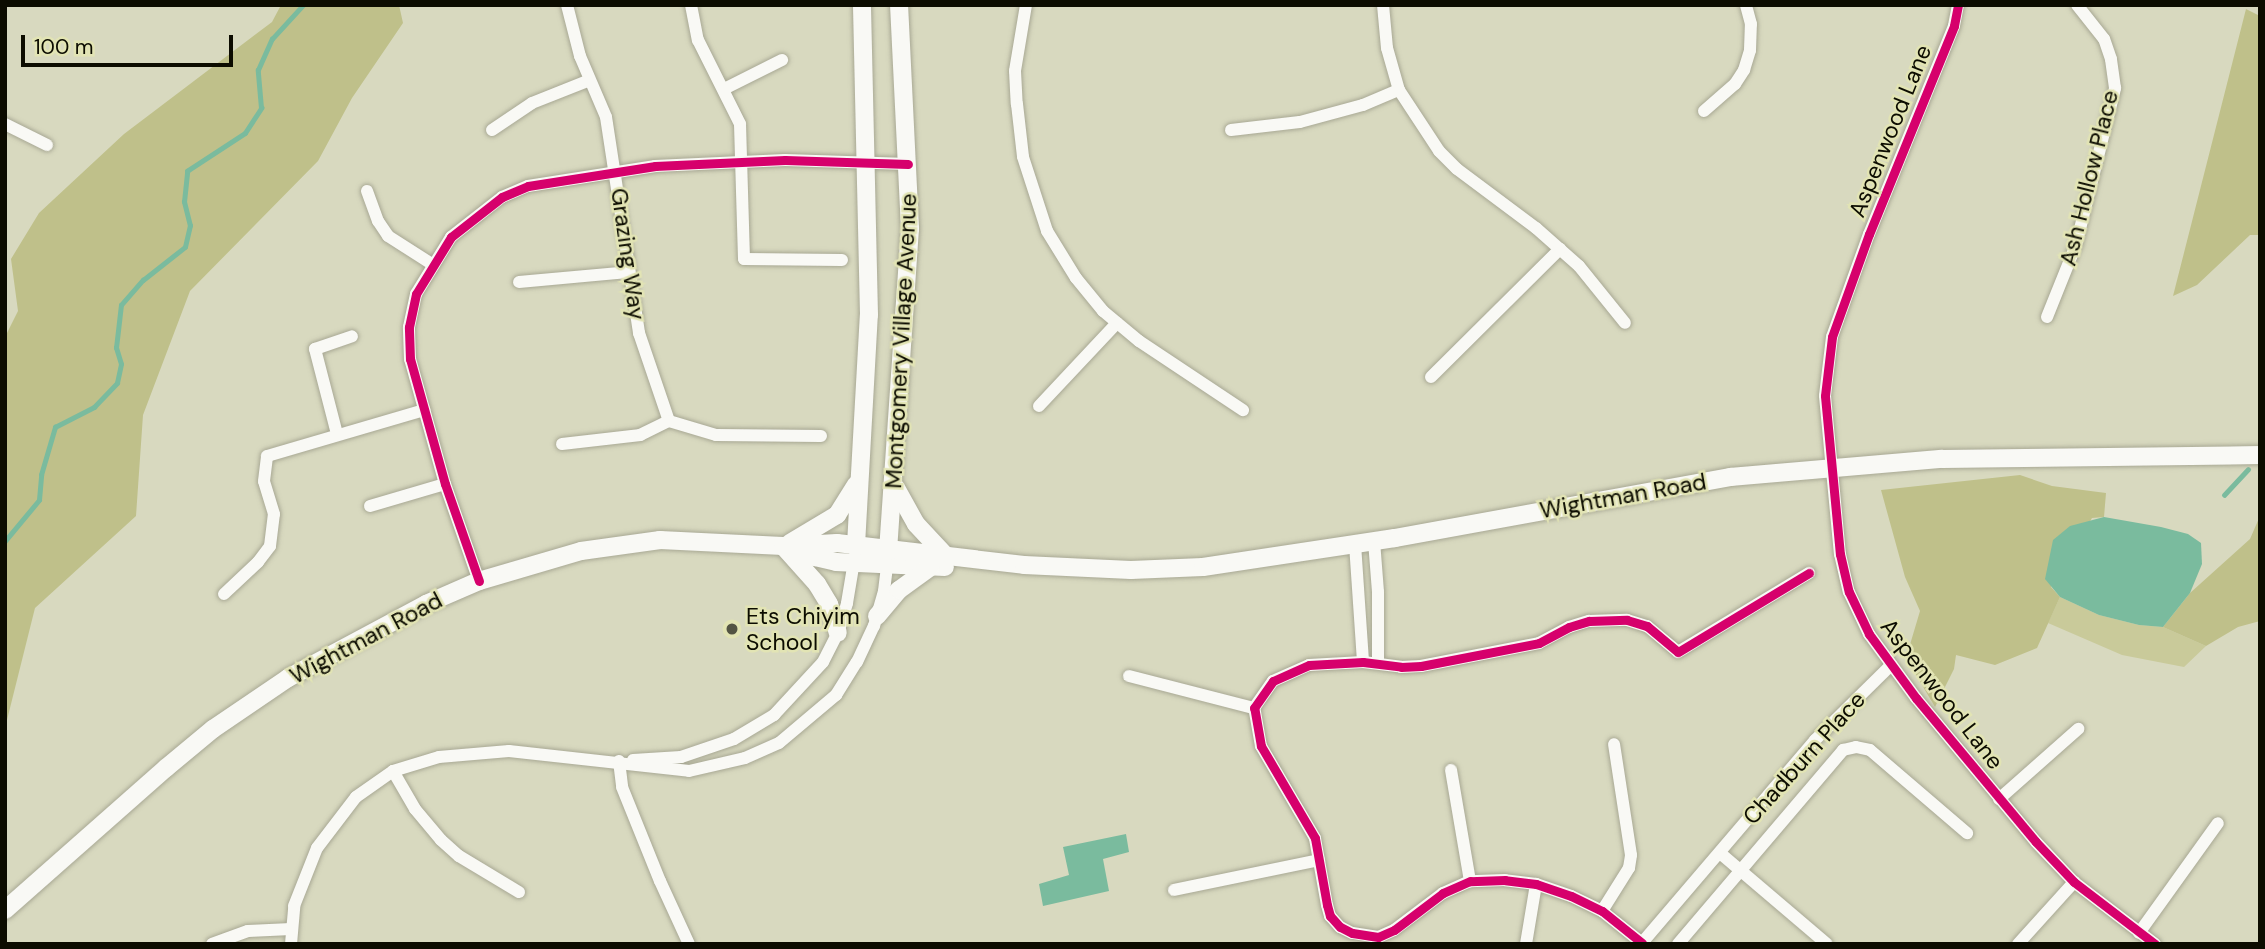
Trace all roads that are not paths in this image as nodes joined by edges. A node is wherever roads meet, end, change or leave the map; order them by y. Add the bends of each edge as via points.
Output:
1 (567, 5) edge
2 (691, 5) edge
3 (862, 5) edge
4 (900, 5) edge
5 (1026, 5) edge
6 (1383, 5) edge
7 (1746, 5) edge
8 (1958, 5) edge
9 (2077, 5) edge
10 (782, 60) dead end
11 (590, 80) junction
12 (724, 89) junction
13 (1399, 90) junction
14 (1704, 111) dead end
15 (5, 124) edge
16 (492, 130) dead end
17 (1231, 130) dead end
18 (47, 145) dead end
19 (743, 162) junction
20 (867, 162) junction
21 (908, 164) junction
22 (616, 173) junction
23 (367, 191) dead end
24 (1560, 249) junction
25 (842, 260) dead end
26 (432, 264) junction
27 (628, 272) junction
28 (519, 282) dead end
29 (2047, 317) dead end
30 (1117, 323) junction
31 (1625, 323) dead end
32 (352, 337) dead end
33 (1431, 377) dead end
34 (1039, 406) dead end
35 (424, 410) junction
36 (1242, 410) dead end
37 (669, 421) junction
38 (337, 434) junction
39 (821, 436) dead end
40 (562, 444) dead end
41 (2260, 454) edge
42 (1830, 469) junction
43 (860, 479) junction
44 (445, 484) junction
45 (894, 485) junction
46 (370, 506) dead end
47 (1374, 541) junction
48 (1355, 544) junction
49 (791, 546) junction
50 (855, 554) junction
51 (888, 559) junction
52 (938, 561) junction
53 (1809, 573) dead end
54 (479, 581) junction
55 (225, 594) dead end
56 (877, 616) junction
57 (838, 633) junction
58 (1363, 662) junction
59 (1378, 663) junction
60 (1891, 665) junction
61 (1129, 676) dead end
62 (1254, 708) junction
63 (2078, 729) dead end
64 (1614, 744) dead end
65 (619, 761) junction
66 (1451, 770) dead end
67 (393, 771) junction
68 (1999, 799) junction
69 (2218, 823) dead end
70 (1967, 833) dead end
71 (1720, 853) junction
72 (1319, 860) junction
73 (1740, 871) junction
74 (1470, 881) junction
75 (2074, 883) junction
76 (1536, 884) junction
77 (1174, 890) dead end
78 (519, 892) dead end
79 (5, 910) edge
80 (1602, 911) junction
81 (291, 929) junction
82 (2138, 933) junction
83 (1370, 941) edge
84 (1642, 943) edge
85 (212, 944) edge
86 (291, 944) edge
87 (689, 944) edge
88 (1526, 944) edge
89 (1678, 944) edge
90 (1827, 944) edge
91 (2018, 944) edge
92 (2155, 944) edge

1 - 11 street, Grazing Way
2 - 12 street via 698,40
3 - 20 main road, Montgomery Village Avenue
4 - 21 main road, Montgomery Village Avenue
5 - 30 street via 1015,71 1023,157 1047,231 1076,278
6 - 13 street via 1387,48
7 - 14 street via 1751,24 1744,69 1735,84
8 - 42 street, Aspenwood Lane via 1954,26 1832,337 1825,396
9 - 29 street, Ash Hollow Place via 2104,38 2115,88 2076,246
10 - 12 street
11 - 16 street via 532,103
11 - 22 street, Grazing Way via 606,117
12 - 19 street via 740,124
13 - 17 street via 1300,122
13 - 24 street via 1439,151 1457,169
15 - 18 street
19 - 20 street
19 - 22 street via 655,166
19 - 25 street via 744,259
20 - 21 street
20 - 43 main road, Montgomery Village Avenue via 869,315
21 - 45 main road, Montgomery Village Avenue via 910,229
22 - 26 street via 528,186 502,197 451,237
22 - 27 street, Grazing Way
23 - 26 street via 388,236
24 - 31 street via 1579,265
24 - 33 street
26 - 35 street via 416,294 409,327 410,359
27 - 28 street
27 - 37 street, Grazing Way via 639,333
30 - 34 street
30 - 36 street
32 - 38 street via 315,349
35 - 38 street
35 - 44 street
37 - 39 street via 716,435
37 - 40 street via 640,435
38 - 55 street via 267,456 264,481 274,514 270,546
41 - 42 main road, Wightman Road via 1942,459
42 - 47 main road, Wightman Road via 1730,477
42 - 60 street, Aspenwood Lane via 1849,592 1869,634
43 - 49 main road via 837,515
43 - 50 main road, Montgomery Village Avenue
44 - 46 street
44 - 54 street
45 - 51 main road, Montgomery Village Avenue
45 - 52 main road
47 - 48 main road, Wightman Road
47 - 59 street
48 - 52 main road, Wightman Road via 1191,567 1131,570 989,562 967,568
48 - 58 street
49 - 50 main road, Wightman Road via 822,543
49 - 54 main road, Wightman Road via 660,540 581,551
49 - 57 main road via 829,604
50 - 51 main road, Wightman Road
50 - 57 street
51 - 52 main road, Wightman Road
51 - 56 street
52 - 56 main road via 895,594
53 - 59 street via 1678,652 1647,626 1608,619 1569,627 1539,643 1458,659 1401,667
54 - 79 main road, Wightman Road via 332,653 213,729
56 - 65 street via 836,695 779,743 745,758 689,771
57 - 65 street via 808,682 774,715 734,739 681,757
58 - 59 street
58 - 62 street via 1309,665 1288,672 1273,681
60 - 68 street, Aspenwood Lane
60 - 71 street, Chadburn Place via 1815,740
61 - 62 street
62 - 72 street via 1261,746 1307,821
63 - 68 street
64 - 80 street via 1631,855 1629,868
65 - 67 street via 470,752
65 - 87 street via 622,787
66 - 74 street
67 - 78 street via 415,809 441,840
67 - 81 street via 356,797 317,848 302,880
68 - 75 street, Aspenwood Lane
69 - 82 street
70 - 73 street, Chadburn Place via 1870,750 1856,747 1843,750
71 - 73 street
71 - 84 street, Chadburn Place
72 - 77 street
72 - 83 street via 1330,916 1340,927
73 - 89 street, Chadburn Place
73 - 90 street
74 - 76 street
74 - 83 street via 1443,893 1394,930
75 - 82 street, Aspenwood Lane
75 - 91 street
76 - 80 street
76 - 88 street
80 - 84 street
81 - 85 street via 248,931
81 - 86 street
82 - 92 street, Aspenwood Lane

